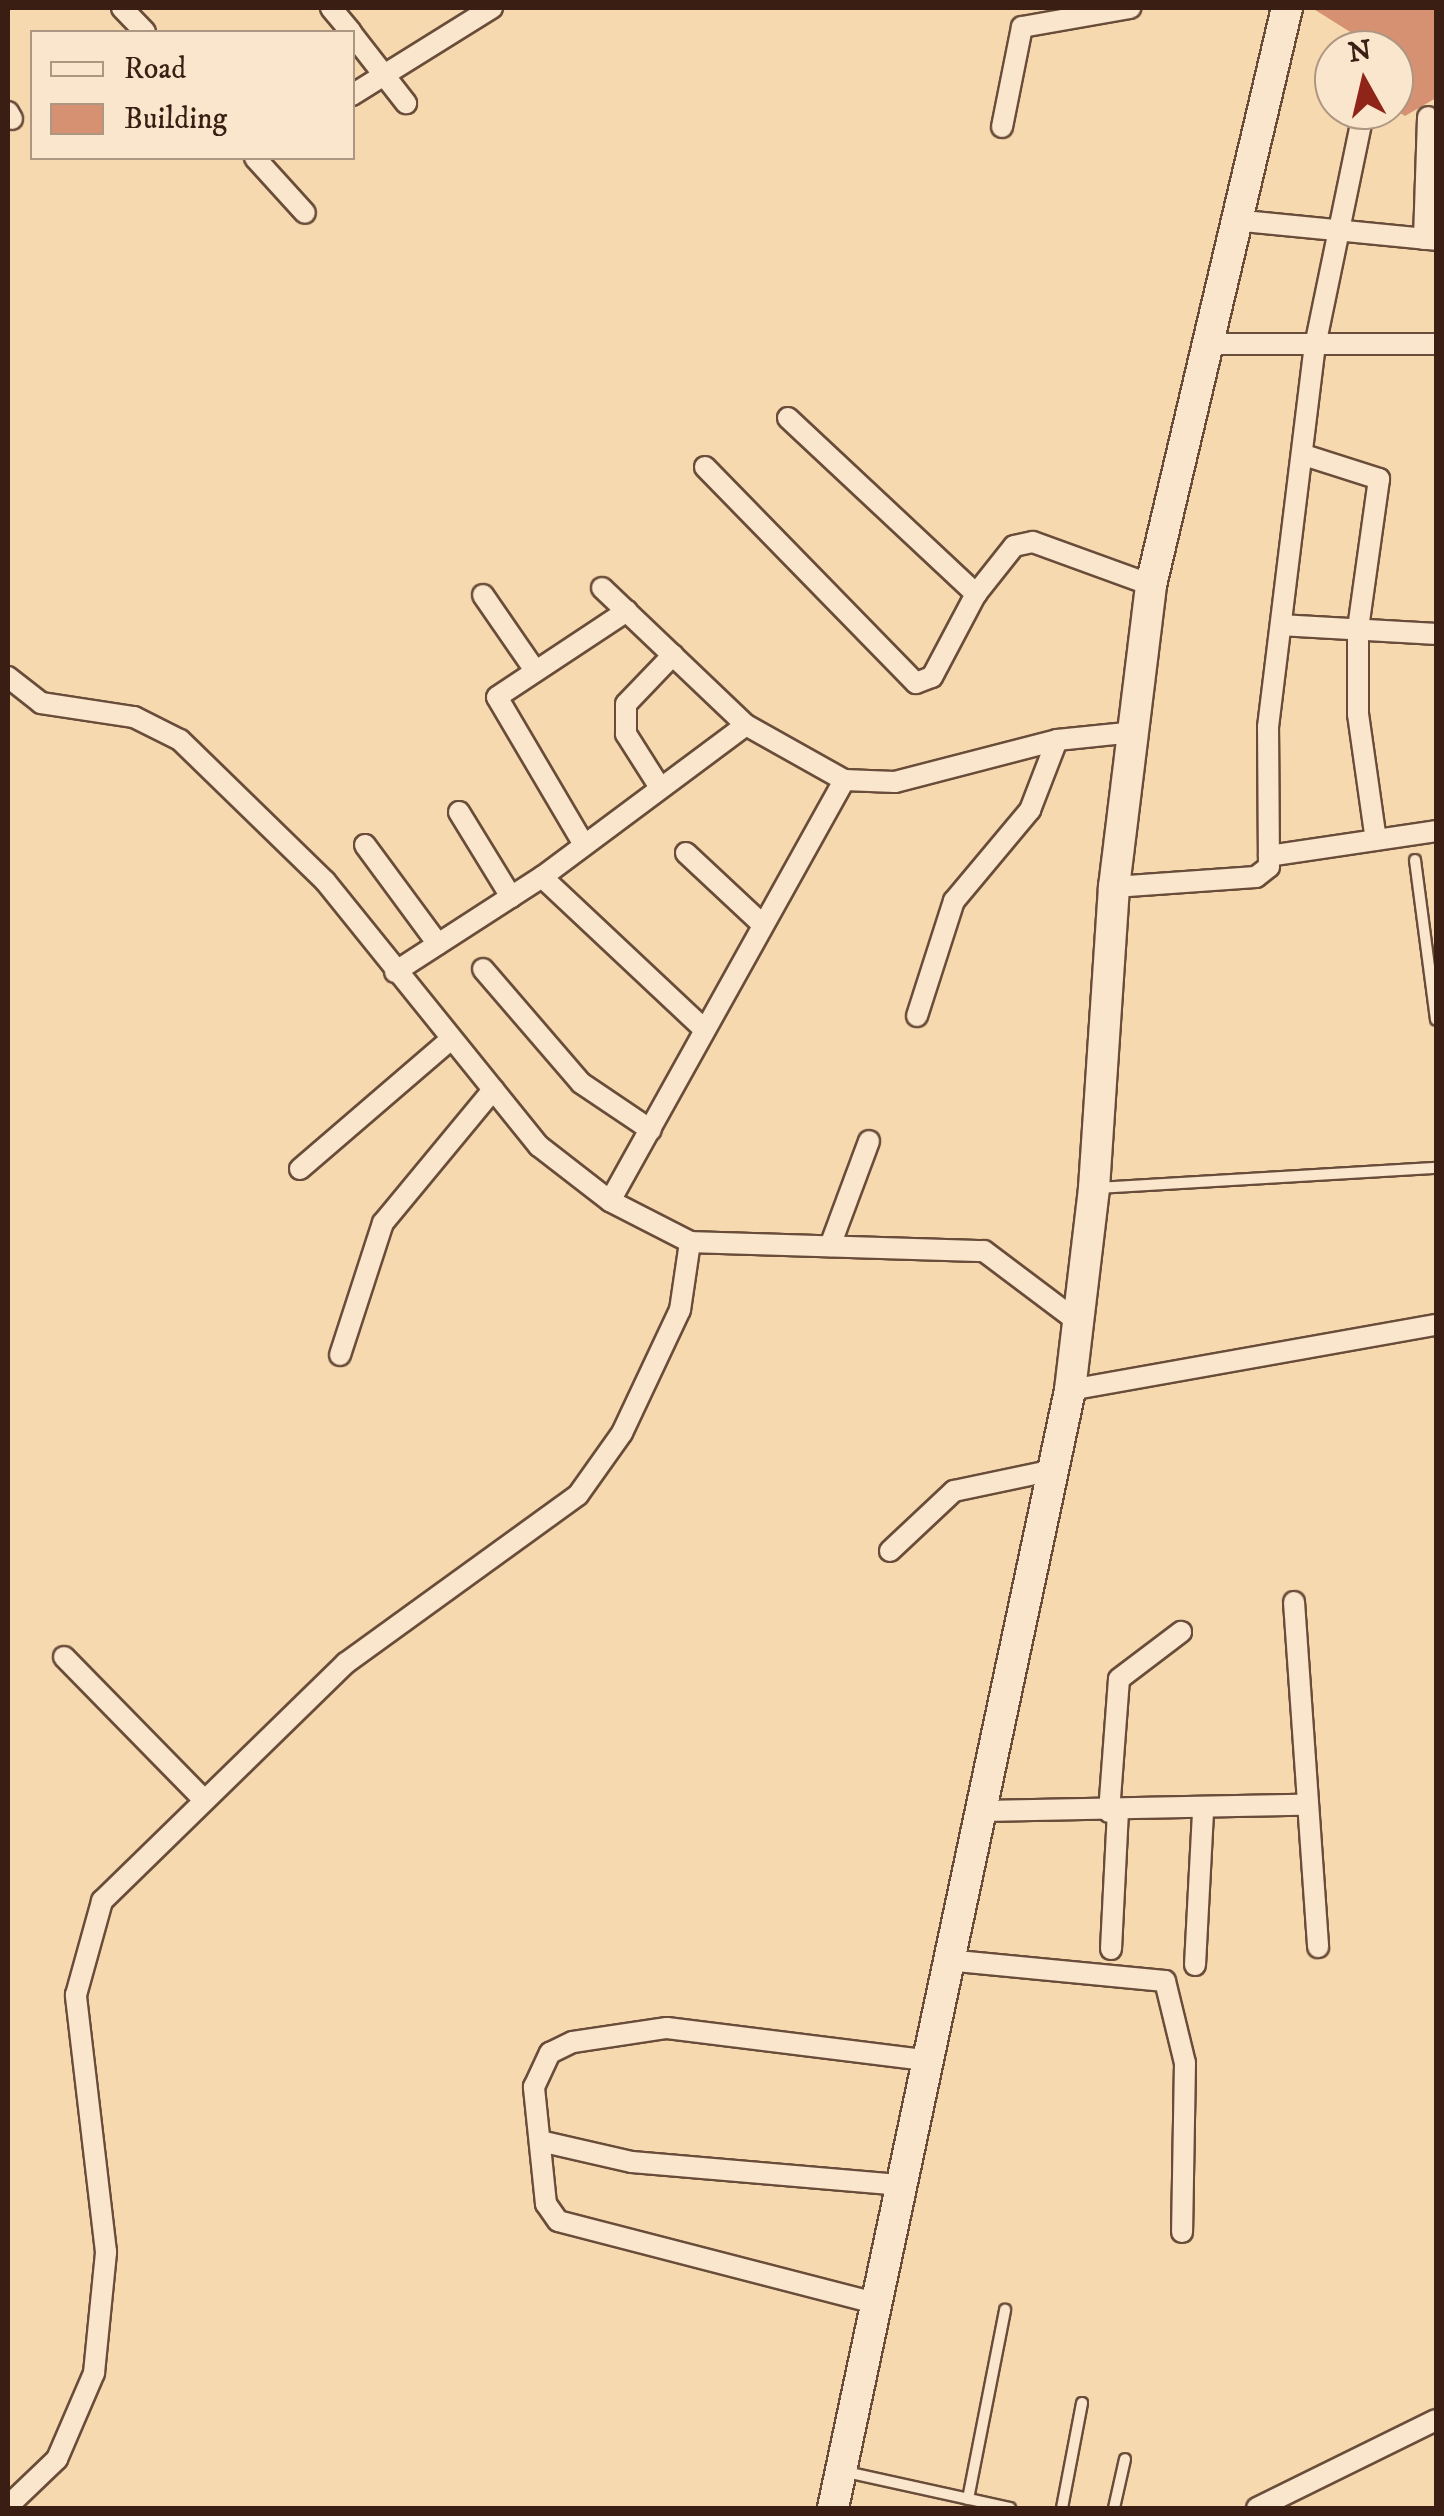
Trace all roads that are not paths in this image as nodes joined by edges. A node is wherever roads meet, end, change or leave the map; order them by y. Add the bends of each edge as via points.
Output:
1 (122, 8) edge
2 (331, 8) edge
3 (492, 8) edge
4 (1130, 8) edge
5 (1285, 8) edge
6 (1023, 17) edge
7 (142, 30) edge
8 (349, 30) edge
9 (355, 37) edge
10 (385, 75) junction
11 (355, 93) edge
12 (406, 102) dead end
13 (1428, 117) dead end
14 (1002, 127) dead end
15 (1359, 130) edge
16 (257, 160) edge
17 (305, 213) dead end
18 (1233, 220) junction
19 (1335, 230) junction
20 (1430, 240) edge
21 (1206, 344) junction
22 (1436, 344) edge
23 (1314, 346) junction
24 (788, 418) dead end
25 (1304, 454) junction
26 (705, 466) dead end
27 (1151, 586) junction
28 (602, 588) dead end
29 (976, 594) junction
30 (483, 595) dead end
31 (627, 611) junction
32 (1281, 625) junction
33 (1358, 630) junction
34 (1436, 634) edge
35 (673, 656) junction
36 (534, 670) junction
37 (8, 677) edge
38 (746, 724) junction
39 (1134, 732) junction
40 (1057, 740) junction
41 (844, 780) junction
42 (659, 786) junction
43 (460, 812) dead end
44 (1436, 830) edge
45 (1376, 840) junction
46 (583, 844) junction
47 (364, 845) dead end
48 (686, 852) dead end
49 (1268, 856) junction
50 (1415, 860) dead end
51 (542, 877) junction
52 (1114, 887) junction
53 (511, 897) junction
54 (762, 924) junction
55 (438, 944) junction
56 (483, 969) dead end
57 (395, 972) junction
58 (917, 1016) dead end
59 (1436, 1020) edge
60 (704, 1028) junction
61 (451, 1040) junction
62 (493, 1090) junction
63 (651, 1130) junction
64 (869, 1141) dead end
65 (1436, 1168) edge
66 (300, 1169) dead end
67 (1094, 1188) junction
68 (610, 1202) junction
69 (690, 1242) junction
70 (830, 1246) junction
71 (1082, 1324) junction
72 (1436, 1324) edge
73 (340, 1356) dead end
74 (1070, 1390) junction
75 (1049, 1471) junction
76 (890, 1550) dead end
77 (1294, 1602) dead end
78 (1181, 1632) dead end
79 (64, 1657) dead end
80 (203, 1799) junction
81 (1303, 1805) junction
82 (980, 1810) junction
83 (1204, 1810) junction
84 (1114, 1811) junction
85 (1318, 1947) dead end
86 (1111, 1949) dead end
87 (946, 1960) junction
88 (1195, 1965) dead end
89 (926, 2060) junction
90 (540, 2141) junction
91 (900, 2186) junction
92 (1182, 2232) dead end
93 (875, 2304) junction
94 (1005, 2310) dead end
95 (1082, 2402) dead end
96 (1436, 2420) edge
97 (1124, 2459) dead end
98 (840, 2470) junction
99 (968, 2499) junction
100 (8, 2506) edge
101 (833, 2508) edge
102 (1010, 2508) edge
103 (1062, 2508) edge
104 (1114, 2508) edge
105 (1257, 2508) edge

1 - 7 street
2 - 8 street
3 - 10 street
4 - 6 street
5 - 18 main road
6 - 14 street
9 - 10 street
10 - 11 street
10 - 12 street
13 - 20 street
15 - 19 street
16 - 17 street
18 - 19 street
18 - 21 main road
19 - 20 street
19 - 23 street
21 - 23 street
21 - 27 main road
22 - 23 street
23 - 25 street
24 - 29 street
25 - 32 street
25 - 33 street via 1379,478
26 - 29 street via 916,683 932,677
27 - 29 street via 1033,542 1009,550
27 - 39 main road
28 - 31 street
30 - 36 street
31 - 35 street
31 - 36 street
32 - 33 street
32 - 49 street via 1268,727
33 - 34 street
33 - 45 street via 1358,714
35 - 38 street
35 - 42 street via 626,704 626,734
36 - 46 street via 502,690 497,704
37 - 57 street via 41,703 134,717 180,740 325,882
38 - 41 street
38 - 42 street
39 - 40 street
39 - 52 main road
40 - 41 street via 895,782
40 - 58 street via 1030,810 954,901
41 - 54 street
42 - 46 street
43 - 53 street
44 - 45 street
45 - 49 street
46 - 51 street
47 - 55 street
48 - 54 street
49 - 52 street via 1269,867 1256,877
50 - 59 lane
51 - 53 street
51 - 60 street
52 - 67 main road
53 - 55 street
54 - 60 street
55 - 57 street
56 - 63 street via 581,1083
57 - 61 street
60 - 63 street
61 - 62 street
61 - 66 street
62 - 68 street via 538,1146
62 - 73 street via 383,1224
63 - 68 street
64 - 70 street
65 - 67 lane
67 - 71 main road
68 - 69 street
69 - 70 street
69 - 80 street via 680,1310 622,1434 578,1495 346,1663
70 - 71 street via 984,1251
71 - 74 main road
72 - 74 street
74 - 75 main road
75 - 76 street via 954,1491
75 - 82 main road
77 - 81 street
78 - 84 street via 1120,1679
79 - 80 street
80 - 100 street via 123,1875 88,1933 76,1995 79,2065 107,2285 94,2373 76,2429
81 - 83 street
81 - 85 street
82 - 84 street
82 - 87 main road
83 - 84 street
83 - 88 street
84 - 86 street
87 - 89 main road
87 - 92 street via 1165,1981 1185,2063
89 - 90 street via 697,2027 573,2042 538,2068
89 - 91 main road
90 - 91 street via 632,2162
90 - 93 street via 546,2204 558,2221
91 - 93 main road
93 - 98 main road
94 - 99 lane
95 - 103 lane
96 - 105 street
97 - 104 lane
98 - 99 lane
98 - 101 main road
99 - 102 lane

